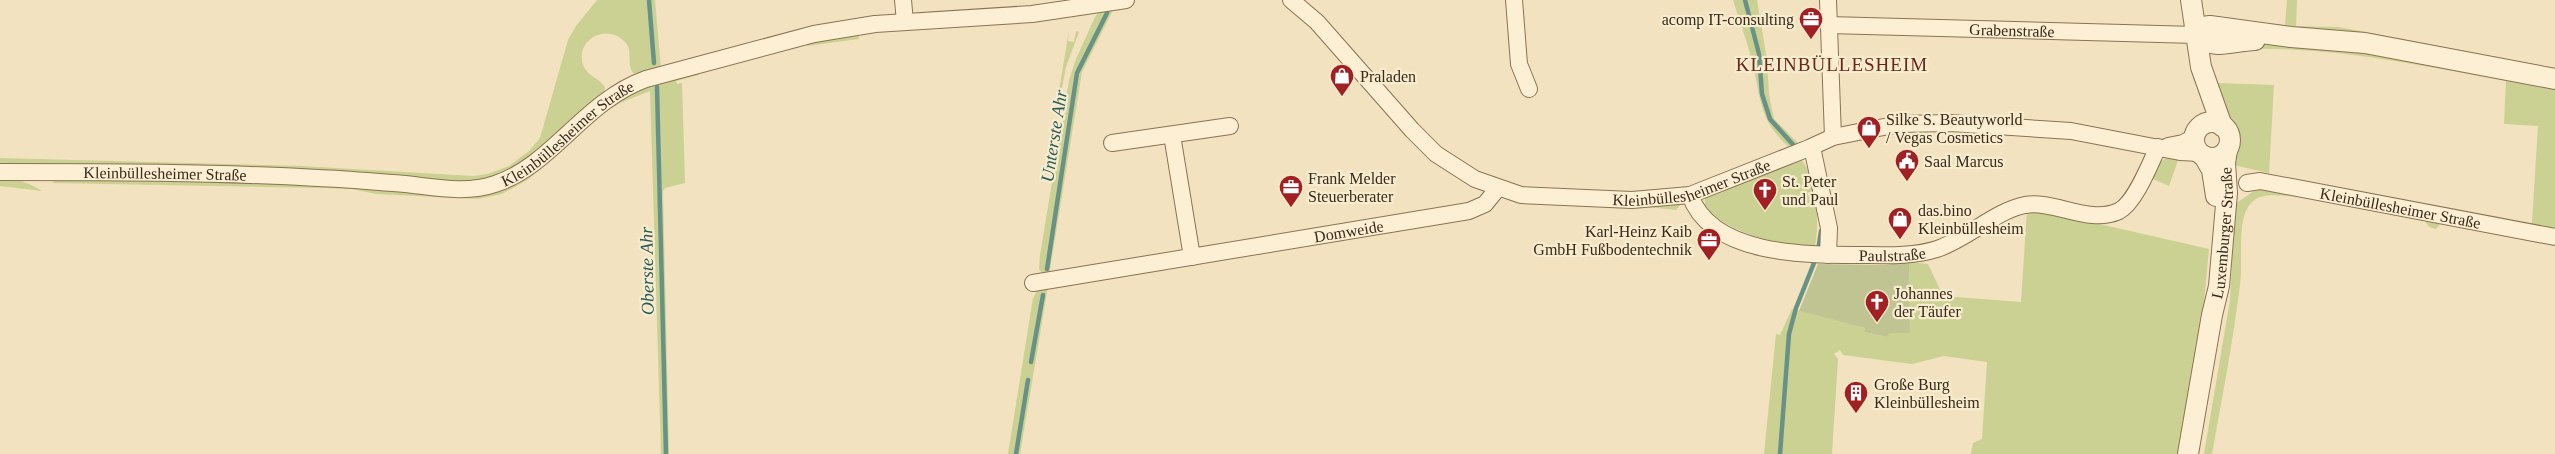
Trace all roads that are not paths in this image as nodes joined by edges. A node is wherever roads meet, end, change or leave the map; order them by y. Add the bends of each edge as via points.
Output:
1 (903, 0) edge
2 (1126, 0) edge
3 (1292, 0) edge
4 (1514, 0) edge
5 (1828, 0) edge
6 (2190, 0) edge
7 (1106, 2) edge
8 (905, 22) junction
9 (1828, 25) junction
10 (2196, 35) junction
11 (2201, 67) junction
12 (2555, 79) edge
13 (1529, 89) dead end
14 (1230, 126) dead end
15 (2222, 126) junction
16 (1172, 134) junction
17 (1833, 137) junction
18 (1112, 143) dead end
19 (2200, 143) junction
20 (2158, 147) junction
21 (1804, 150) junction
22 (2227, 150) junction
23 (0, 172) edge
24 (2247, 183) dead end
25 (1498, 188) junction
26 (1690, 195) junction
27 (2555, 237) edge
28 (1821, 255) junction
29 (1192, 258) junction
30 (1033, 283) dead end
31 (2212, 315) junction
32 (2188, 454) edge

1 - 8 street
2 - 7 street, Kleinbüllesheimer Straße
3 - 25 street, Kleinbüllesheimer Straße via 1317,22 1426,144 1462,171
4 - 13 street via 1520,64
5 - 9 street
6 - 10 street, Luxemburger Straße
7 - 8 street, Kleinbüllesheimer Straße via 1008,17
8 - 23 street, Kleinbüllesheimer Straße via 814,34 635,83 598,105 522,171 482,188 456,189 303,177
9 - 10 street, Grabenstraße
9 - 17 street
10 - 11 street, Luxemburger Straße
10 - 12 street via 2207,44 2216,45 2291,37 2365,43
11 - 15 street, Luxemburger Straße
11 - 19 street, Luxemburger Straße via 2198,80 2203,113
14 - 16 street
15 - 19 street via 2211,123
15 - 22 street via 2230,137
16 - 18 street
16 - 29 street
17 - 20 street, Kleinbüllesheimer Straße via 1899,124 1950,123 2071,131
17 - 21 street, Kleinbüllesheimer Straße
19 - 20 street, Kleinbüllesheimer Straße
19 - 22 street via 2218,157
19 - 31 street, Luxemburger Straße via 2214,176 2218,214
20 - 28 street, Paulstraße via 2131,201 2118,211 2095,214 2026,205 2004,213 1935,250 1884,256
21 - 26 street, Kleinbüllesheimer Straße
21 - 28 street via 1823,191 1828,228
22 - 31 street, Luxemburger Straße via 2222,261
24 - 27 street, Kleinbüllesheimer Straße via 2260,181
25 - 26 street, Kleinbüllesheimer Straße via 1521,195 1552,198 1632,200
25 - 29 street, Domweide via 1485,204 1469,211
26 - 28 street, Paulstraße via 1701,216 1728,236 1763,248
29 - 30 street, Domweide
31 - 32 street, Luxemburger Straße

